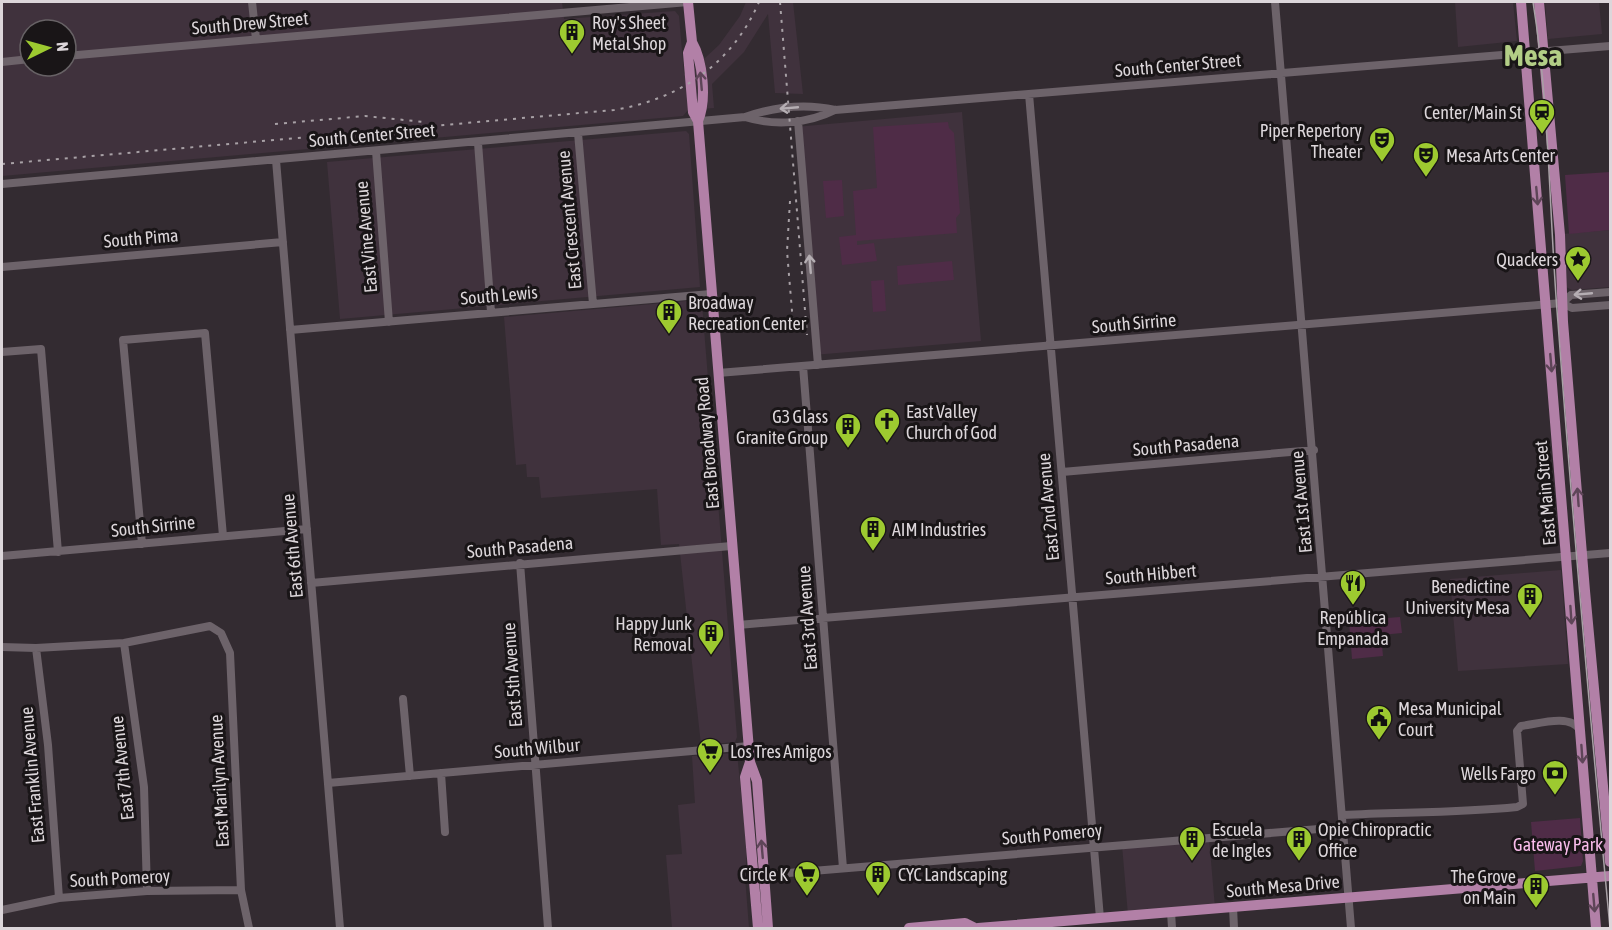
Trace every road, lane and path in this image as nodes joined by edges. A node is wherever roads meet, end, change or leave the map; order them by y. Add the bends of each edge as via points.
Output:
1 (252, 2) edge
2 (688, 2) edge
3 (1275, 2) edge
4 (1521, 2) edge
5 (1539, 2) edge
6 (256, 39) junction
7 (1611, 46) edge
8 (1545, 52) junction
9 (1525, 54) junction
10 (78, 55) edge
11 (18, 60) edge
12 (2, 62) edge
13 (1281, 73) junction
14 (1029, 94) junction
15 (835, 110) junction
16 (745, 117) junction
17 (698, 121) junction
18 (798, 121) junction
19 (578, 133) junction
20 (478, 143) junction
21 (376, 151) junction
22 (276, 160) junction
23 (2, 184) edge
24 (283, 242) junction
25 (2, 267) edge
26 (1611, 292) edge
27 (711, 294) junction
28 (593, 304) junction
29 (1554, 304) junction
30 (1611, 305) edge
31 (491, 312) junction
32 (389, 322) junction
33 (1302, 325) junction
34 (290, 330) junction
35 (1051, 346) junction
36 (2, 352) edge
37 (818, 365) junction
38 (803, 366) junction
39 (718, 374) junction
40 (1314, 450) junction
41 (1062, 472) junction
42 (307, 529) junction
43 (223, 536) junction
44 (142, 544) junction
45 (731, 546) junction
46 (58, 552) junction
47 (1611, 553) edge
48 (2, 556) edge
49 (1582, 556) junction
50 (1567, 557) junction
51 (520, 563) junction
52 (1324, 577) junction
53 (311, 583) junction
54 (1072, 597) junction
55 (824, 618) junction
56 (738, 625) junction
57 (123, 643) junction
58 (2, 647) edge
59 (36, 648) junction
60 (403, 699) dead end
61 (1579, 708) junction
62 (1568, 720) junction
63 (1581, 733) junction
64 (749, 746) junction
65 (750, 762) junction
66 (535, 765) junction
67 (441, 773) junction
68 (410, 776) junction
69 (328, 783) junction
70 (1602, 790) junction
71 (1611, 799) edge
72 (1611, 809) edge
73 (1343, 815) junction
74 (1343, 827) junction
75 (445, 832) dead end
76 (1608, 835) junction
77 (1094, 847) junction
78 (1611, 862) edge
79 (843, 868) junction
80 (764, 875) junction
81 (1611, 876) edge
82 (1591, 877) junction
83 (241, 890) junction
84 (147, 891) junction
85 (1349, 897) junction
86 (59, 898) junction
87 (1233, 907) junction
88 (2, 910) edge
89 (1171, 912) junction
90 (1100, 918) junction
91 (249, 928) edge
92 (340, 928) edge
93 (548, 928) edge
94 (758, 928) edge
95 (768, 928) edge
96 (909, 928) edge
97 (976, 928) edge
98 (1172, 928) edge
99 (1234, 928) edge
100 (1351, 928) edge
101 (1596, 928) edge

1 - 6 street
2 - 6 street, South Drew Street
2 - 17 main road, East Broadway Road via 703,109
3 - 13 street, East 1st Avenue
4 - 9 main road, East Main Street
5 - 8 main road, East Main Street
6 - 10 street, South Drew Street
7 - 8 street, South Center Street
8 - 9 street, South Center Street
8 - 29 main road, East Main Street via 1560,234
9 - 13 street, South Center Street
9 -> 29 main road, East Main Street
11 - 12 street
13 - 14 street, South Center Street
13 - 33 street, East 1st Avenue
14 - 15 street, South Center Street
14 - 35 street, East 2nd Avenue
15 -> 16 street, South Center Street via 817,106 788,108
15 - 18 street, South Center Street
16 - 17 street, South Center Street
16 - 18 street, South Center Street via 765,123
17 - 19 street, South Center Street
17 - 27 main road, East Broadway Road
37 -> 18 street
19 - 20 street, South Center Street
19 - 28 street, East Crescent Avenue
20 - 21 street, South Center Street
20 - 31 street
21 - 22 street, South Center Street
21 - 32 street, East Vine Avenue
22 - 23 street, South Center Street
22 - 24 street, East 6th Avenue
24 - 25 street, South Pima
24 - 34 street, East 6th Avenue
26 -> 29 street via 1571,295
27 - 28 street, South Lewis
27 - 39 main road, East Broadway Road
28 - 31 street, South Lewis
29 - 30 street via 1572,308
29 - 33 street, South Sirrine
49 -> 29 main road, East Main Street
29 -> 50 main road, East Main Street
31 - 32 street, South Lewis
32 - 34 street, South Lewis
33 - 35 street, South Sirrine
33 - 40 street, East 1st Avenue
34 - 42 street, East 6th Avenue
35 - 37 street, South Sirrine
35 - 41 street, East 2nd Avenue
36 - 46 street via 42,349
37 - 38 street, South Sirrine
38 - 39 street, South Sirrine
38 - 55 street, East 3rd Avenue
39 - 45 main road, East Broadway Road
40 - 41 street, South Pasadena
40 - 52 street, East 1st Avenue
41 - 54 street, East 2nd Avenue
42 - 43 street, South Sirrine
42 - 53 street, East 6th Avenue
43 - 44 street, South Sirrine
43 - 44 street via 205,333 123,340
44 - 46 street, South Sirrine
45 - 51 street, South Pasadena
45 - 56 main road, East Broadway Road
46 - 48 street, South Sirrine
47 - 49 street, South Hibbert
49 - 50 street, South Hibbert
49 - 70 main road, East Main Street
50 - 52 street, South Hibbert
50 -> 61 main road, East Main Street
51 - 53 street, South Pasadena
51 - 66 street, East 5th Avenue
52 - 54 street, South Hibbert
52 - 73 street, East 1st Avenue
53 - 69 street, East 6th Avenue
54 - 55 street, South Hibbert
54 - 77 street, East 2nd Avenue
55 - 56 street, South Hibbert
55 - 79 street, East 3rd Avenue
56 - 64 main road, East Broadway Road
57 - 59 street
57 - 83 street, East Marilyn Avenue via 210,626 220,633 230,653
57 - 84 street, East 7th Avenue via 144,787
58 - 59 street
59 - 86 street, East Franklin Avenue via 48,745
60 - 68 street
61 - 62 street
61 - 63 main road, East Main Street
62 - 63 street
62 - 73 street via 1521,726 1517,731 1522,804 1517,807 1440,814 1424,811
63 -> 82 main road, East Main Street
64 - 65 main road, East Broadway Road
64 - 66 street, South Wilbur
80 -> 65 main road, East Broadway Road via 757,781
65 - 94 main road, East Broadway Road via 745,777
66 - 67 street, South Wilbur
66 - 93 street, East 5th Avenue
67 - 68 street, South Wilbur
67 - 75 street
68 - 69 street, South Wilbur
69 - 92 street, East 6th Avenue
70 - 71 street
70 - 76 main road, East Main Street
72 - 76 street
73 - 74 street, East 1st Avenue
74 - 77 street, South Pomeroy
74 - 85 street, East 1st Avenue
76 - 78 main road, East Main Street
77 - 79 street, South Pomeroy
77 - 90 street, East 2nd Avenue
79 - 80 street, South Pomeroy
80 - 95 main road, East Broadway Road
81 - 82 main road, South Mesa Drive
82 - 85 main road, South Mesa Drive
82 -> 101 main road, East Main Street
83 - 84 street, South Pomeroy
83 - 91 street, East Marilyn Avenue
84 - 86 street, South Pomeroy
85 - 87 main road, South Mesa Drive
85 - 100 street, East 1st Avenue
86 - 88 street, South Pomeroy
87 - 89 main road, South Mesa Drive
87 - 99 street
89 - 90 main road, South Mesa Drive
89 - 98 street
90 - 97 main road, South Mesa Drive
96 - 97 main road, South Mesa Drive via 965,923

